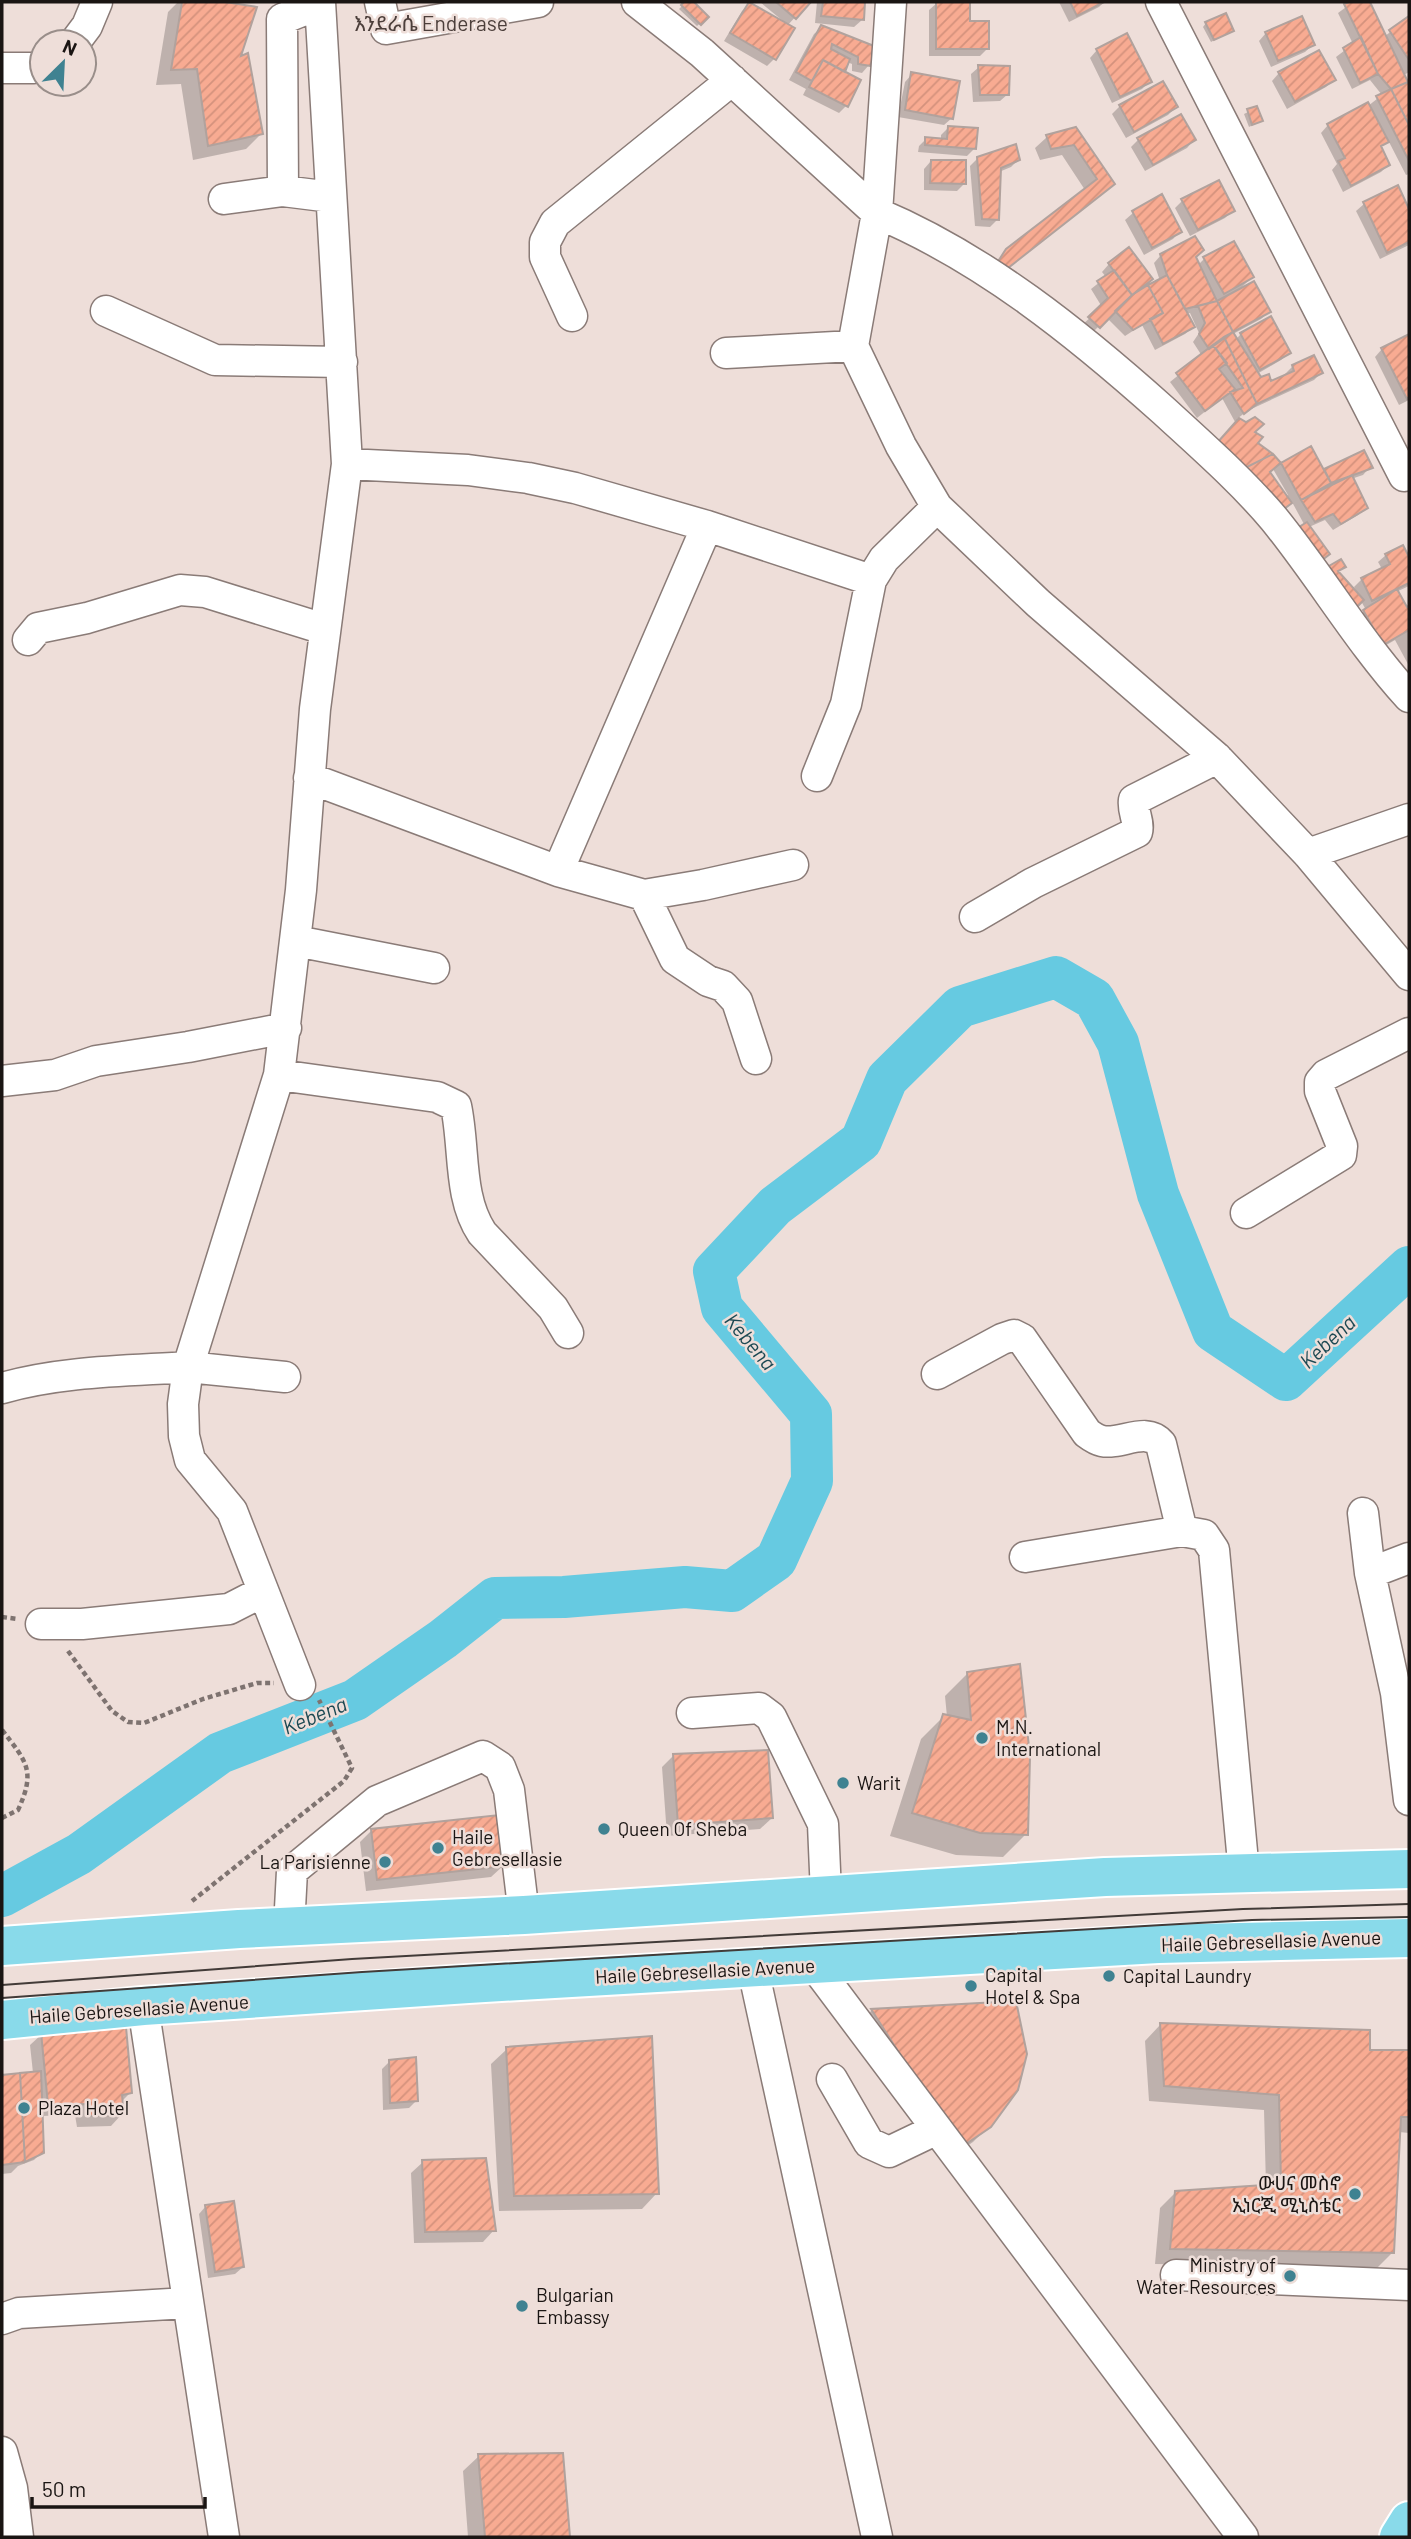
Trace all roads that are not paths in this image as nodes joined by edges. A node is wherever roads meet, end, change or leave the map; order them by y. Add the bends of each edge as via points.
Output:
1 (97, 2) edge
2 (380, 2) edge
3 (538, 2) edge
4 (636, 2) edge
5 (891, 2) edge
6 (1161, 2) edge
7 (320, 3) edge
8 (86, 28) edge
9 (2, 68) edge
10 (28, 68) edge
11 (732, 80) junction
12 (283, 191) junction
13 (331, 197) junction
14 (224, 199) dead end
15 (877, 213) junction
16 (106, 311) dead end
17 (572, 316) dead end
18 (853, 346) junction
19 (726, 353) dead end
20 (342, 362) junction
21 (347, 464) junction
22 (1408, 478) edge
23 (937, 507) junction
24 (707, 526) junction
25 (871, 580) junction
26 (324, 629) junction
27 (28, 640) dead end
28 (1409, 697) edge
29 (1217, 758) junction
30 (817, 776) dead end
31 (309, 778) junction
32 (1409, 818) edge
33 (1308, 853) junction
34 (793, 865) dead end
35 (558, 871) junction
36 (644, 895) junction
37 (975, 917) dead end
38 (296, 941) junction
39 (433, 968) dead end
40 (1409, 975) edge
41 (286, 1028) junction
42 (1409, 1033) edge
43 (756, 1059) dead end
44 (279, 1076) junction
45 (2, 1080) edge
46 (1246, 1213) dead end
47 (568, 1334) dead end
48 (188, 1367) junction
49 (937, 1374) dead end
50 (285, 1377) dead end
51 (2, 1388) edge
52 (1363, 1513) dead end
53 (1182, 1531) junction
54 (1026, 1557) dead end
55 (1409, 1558) edge
56 (1370, 1573) junction
57 (262, 1592) junction
58 (41, 1624) road end
59 (309, 1691) road end
60 (1403, 1693) edge
61 (692, 1713) dead end
62 (1409, 1800) edge
63 (1409, 1869) edge
64 (1244, 1874) junction
65 (826, 1894) junction
66 (524, 1915) junction
67 (289, 1927) junction
68 (1409, 1938) edge
69 (2, 1946) edge
70 (814, 1965) junction
71 (753, 1969) junction
72 (143, 2006) junction
73 (2, 2020) edge
74 (832, 2079) dead end
75 (937, 2129) junction
76 (1175, 2275) dead end
77 (1409, 2285) edge
78 (187, 2303) junction
79 (2, 2319) edge
80 (2, 2452) edge
81 (1409, 2521) edge
82 (18, 2537) edge
83 (224, 2537) edge
84 (877, 2537) edge
85 (1244, 2537) edge
86 (1399, 2537) edge

1 - 8 street
2 - 3 street via 386,29
4 - 11 street
5 - 15 street
6 - 22 street
7 - 12 street via 282,19
7 - 13 street
9 - 10 street
11 - 15 street
11 - 17 street via 555,223 545,242 545,257
12 - 13 street
12 - 14 street
13 - 20 street
15 - 18 street
15 - 28 street via 910,227 1036,304 1212,455 1274,519
16 - 20 street via 215,360
18 - 19 street
18 - 23 street via 901,446
20 - 21 street
21 - 24 street via 528,478
21 - 26 street
23 - 25 street via 884,559
23 - 29 street via 1038,603
24 - 25 street
24 - 35 street
25 - 30 street via 846,704
26 - 27 street via 205,592 180,590 38,628
26 - 31 street
29 - 33 street
29 - 37 street via 1135,800 1137,832 1032,883
31 - 35 street
31 - 38 street
32 - 33 street
33 - 40 street
34 - 36 street
35 - 36 street
36 - 43 street via 675,959 723,986 737,1001
38 - 39 street
38 - 41 street
41 - 44 street
41 - 45 street
42 - 46 street via 1326,1075 1320,1091 1342,1146 1341,1155
44 - 47 street via 437,1097 456,1106 473,1220 553,1308
44 - 48 street
48 - 50 street
48 - 51 street via 29,1380
48 - 57 street via 183,1404 190,1460 232,1511
49 - 53 street via 1002,1339 1014,1335 1022,1339 1087,1433 1101,1441 1149,1436 1161,1444
52 - 56 street
53 - 54 street
53 - 64 street via 1204,1535 1214,1550
55 - 56 street
56 - 60 street
57 - 58 street via 229,1609 82,1625
57 - 59 street
60 - 62 street
61 - 65 street via 759,1708 771,1717 823,1824
63 - 64 main road
64 - 65 main road via 1105,1877
65 - 66 main road
66 - 67 main road
66 - 67 street via 509,1790 500,1767 483,1756 377,1801 292,1871
67 - 69 main road
68 - 70 main road, Haile Gebresellasie Avenue via 1158,1944
70 - 71 main road, Haile Gebresellasie Avenue
70 - 75 street
71 - 72 main road, Haile Gebresellasie Avenue
71 - 84 street
72 - 73 main road, Haile Gebresellasie Avenue
72 - 78 street
74 - 75 street via 869,2143 889,2152
75 - 85 street
76 - 77 street
78 - 79 street via 19,2314
78 - 83 street
80 - 82 street
81 - 86 main road

